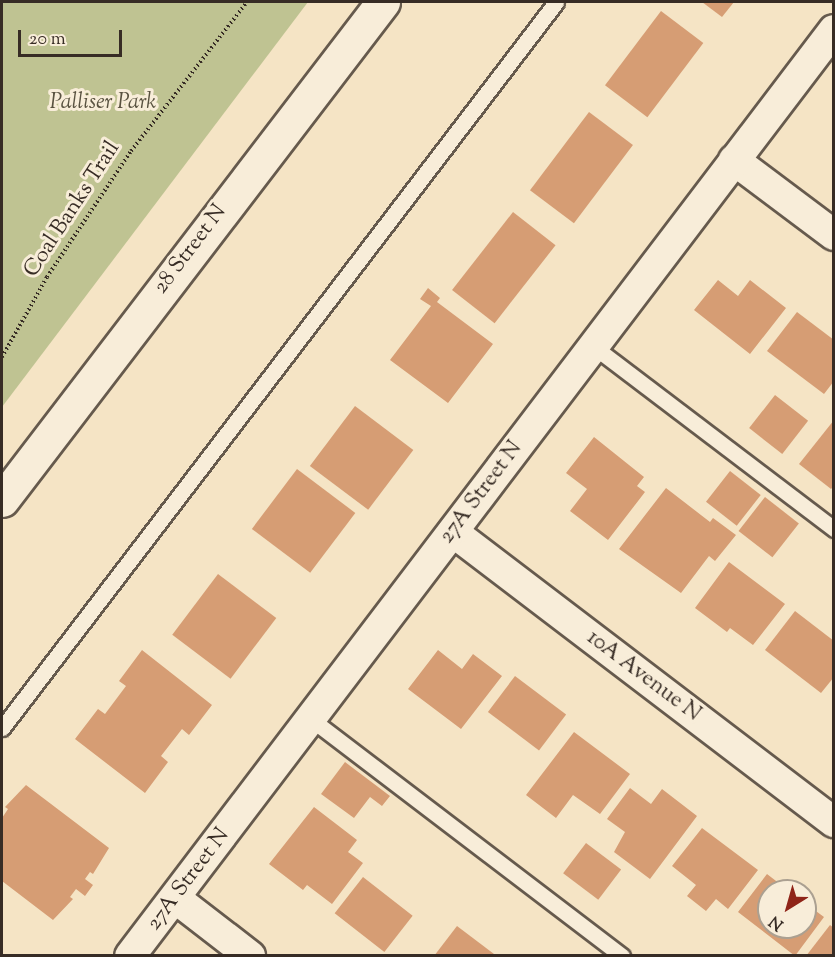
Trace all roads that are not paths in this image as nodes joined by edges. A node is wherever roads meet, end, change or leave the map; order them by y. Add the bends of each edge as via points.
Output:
1 (382, 2) edge
2 (556, 2) edge
3 (834, 30) edge
4 (734, 160) junction
5 (834, 235) edge
6 (593, 346) junction
7 (2, 500) edge
8 (834, 530) edge
9 (453, 532) junction
10 (311, 719) junction
11 (2, 728) edge
12 (834, 822) edge
13 (175, 898) junction
14 (130, 956) edge
15 (250, 956) edge
16 (622, 956) edge

1 - 7 main road, 28 Street N
2 - 11 lane
3 - 4 street, 27A Street N
4 - 5 street
4 - 6 street, 27A Street N
6 - 8 lane
6 - 9 street, 27A Street N
9 - 10 street, 27A Street N
9 - 12 street, 10A Avenue N
10 - 13 street, 27A Street N
10 - 16 lane
13 - 14 street, 27A Street N
13 - 15 street

